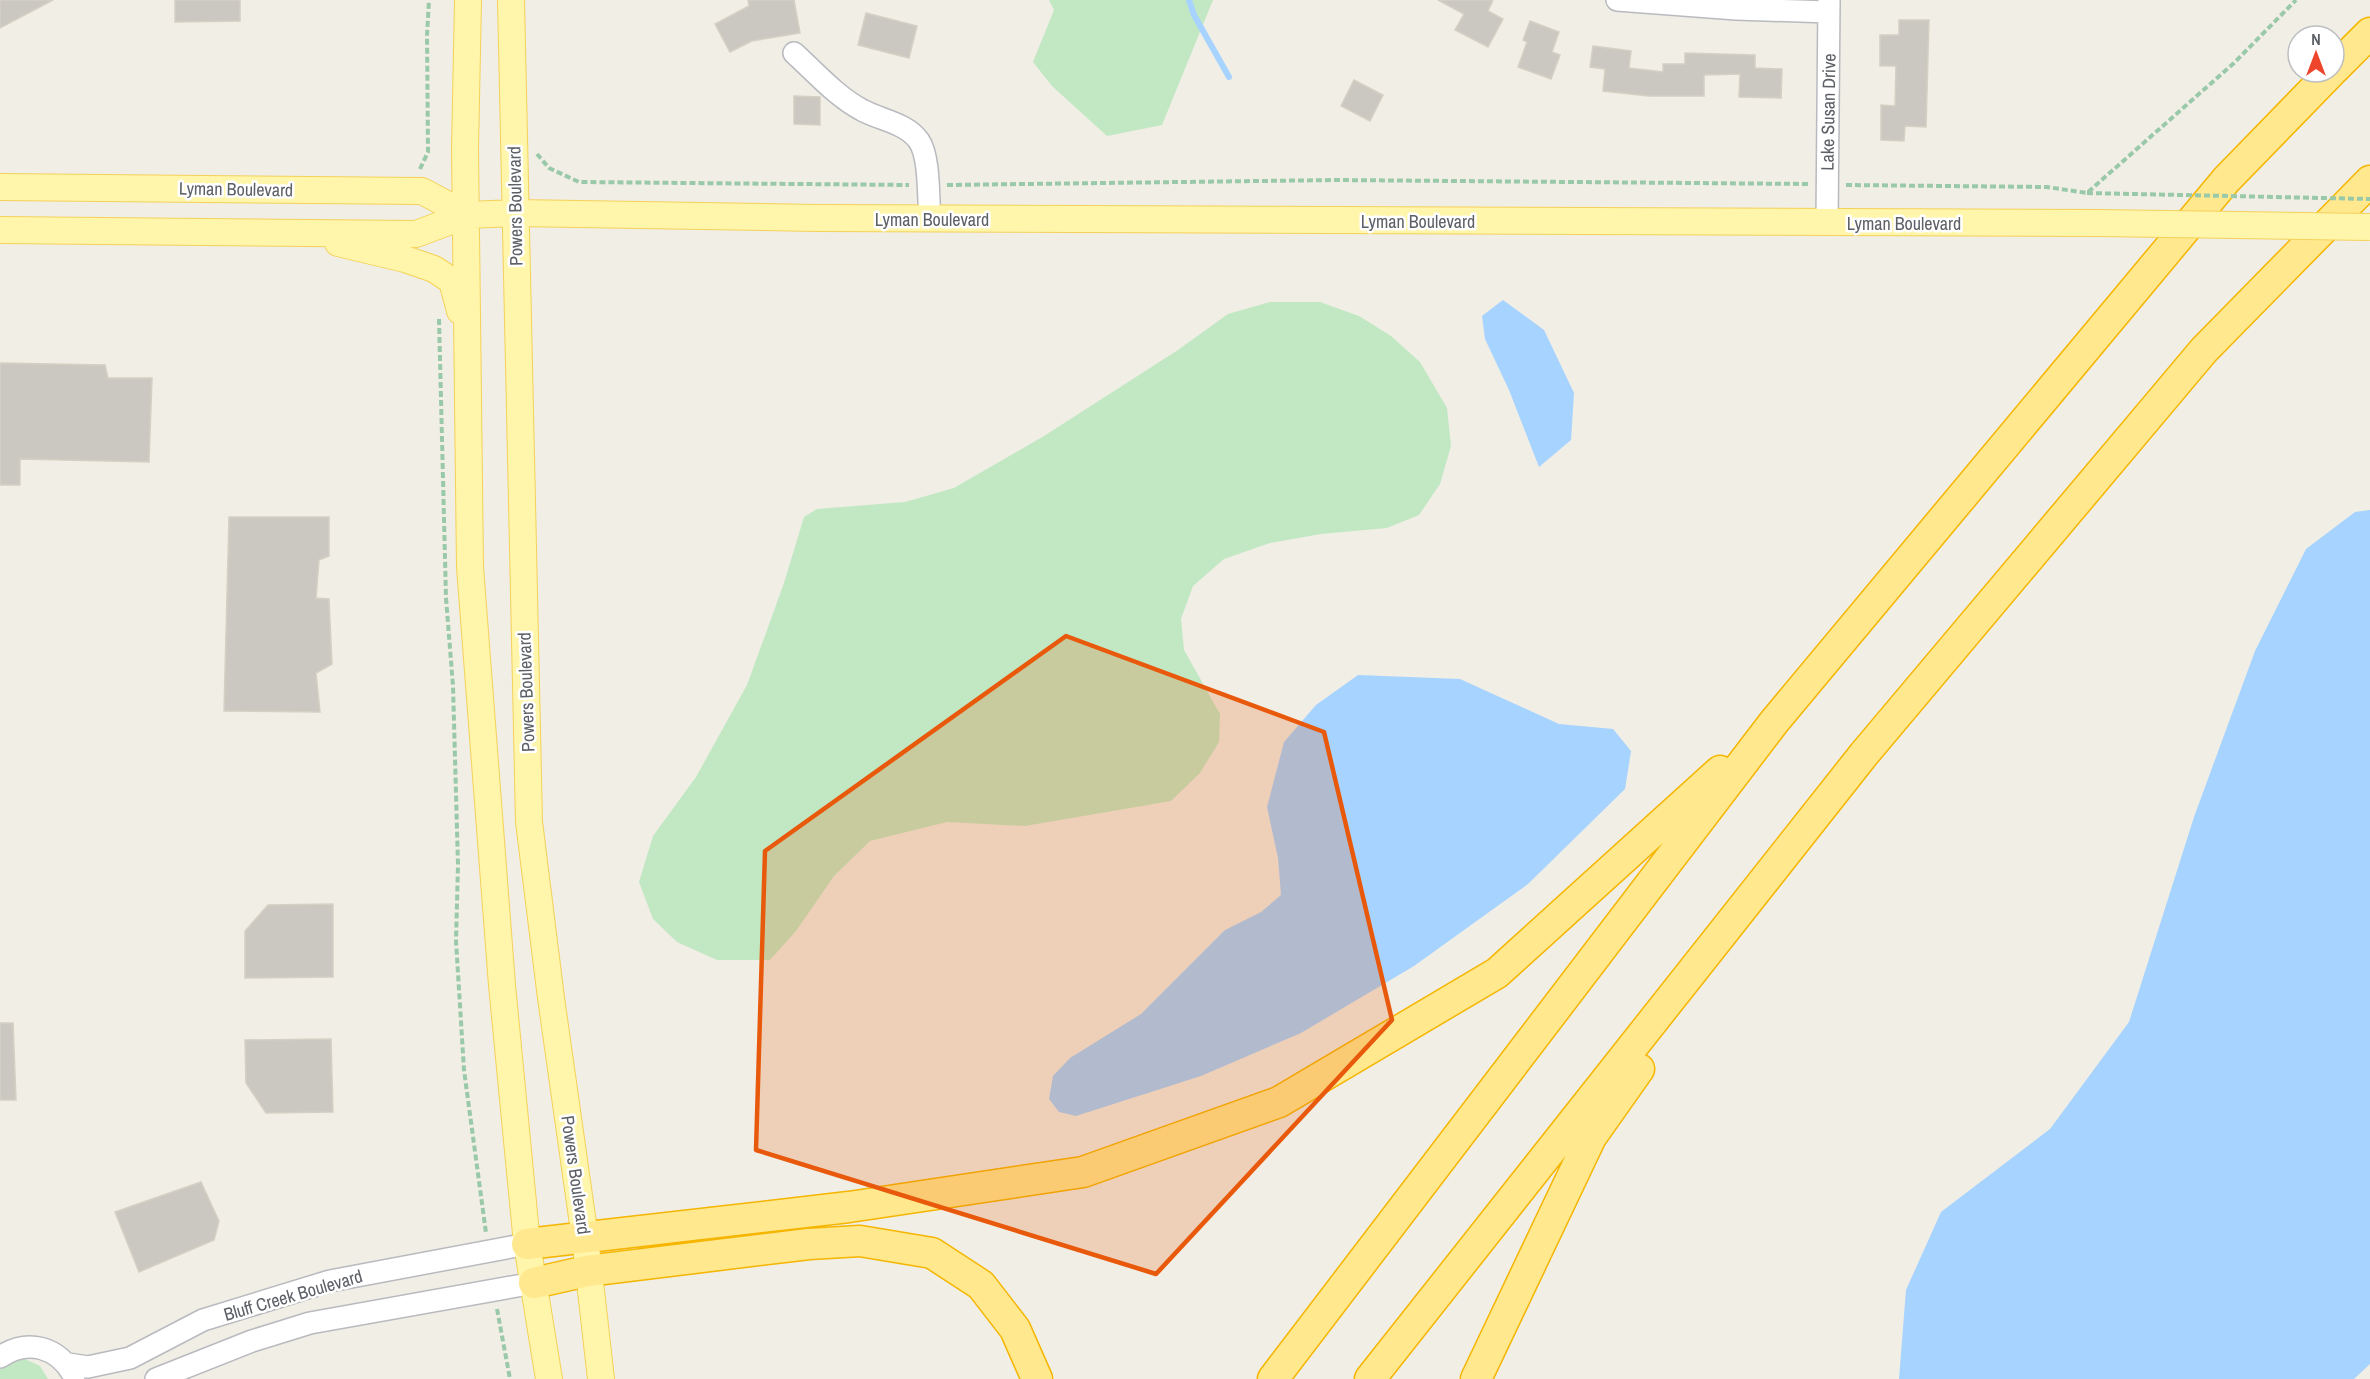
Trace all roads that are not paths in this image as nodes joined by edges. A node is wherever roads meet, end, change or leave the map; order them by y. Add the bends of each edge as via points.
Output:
1 (468, 0) edge
2 (511, 0) edge
3 (1617, 0) edge
4 (1829, 6) edge
5 (2370, 33) edge
6 (794, 53) dead end
7 (2346, 57) edge
8 (2319, 84) edge
9 (2370, 181) edge
10 (0, 187) edge
11 (516, 213) junction
12 (467, 215) junction
13 (930, 219) junction
14 (1827, 223) junction
15 (2370, 227) edge
16 (0, 230) edge
17 (281, 233) junction
18 (468, 353) junction
19 (1774, 722) junction
20 (1864, 754) junction
21 (585, 1238) junction
22 (528, 1244) junction
23 (587, 1271) junction
24 (534, 1283) junction
25 (0, 1357) edge
26 (72, 1372) edge
27 (156, 1379) edge
28 (549, 1379) edge
29 (601, 1379) edge
30 (1037, 1379) edge
31 (1273, 1379) edge
32 (1370, 1379) edge
33 (1476, 1379) edge

1 - 12 main road
2 - 11 main road, Powers Boulevard
3 - 4 street via 1736,9
4 - 14 street, Lake Susan Drive
5 - 7 highway
6 - 13 street via 853,105 913,134 924,150
8 - 19 highway via 2226,180
9 - 20 highway via 2204,350
10 - 12 main road, Lyman Boulevard via 422,191
11 - 12 main road, Lyman Boulevard
11 - 13 main road, Lyman Boulevard
11 - 21 main road, Powers Boulevard via 529,822
12 - 17 main road, Lyman Boulevard via 416,234
12 - 18 main road
13 - 14 main road, Lyman Boulevard
14 - 15 main road, Lyman Boulevard, bridge
16 - 17 main road, Lyman Boulevard
17 - 18 main road via 347,244 434,269 452,281
18 - 22 main road via 470,567 502,985
19 - 21 highway via 1497,973 1279,1102 1083,1172 849,1207
19 - 31 highway
20 - 32 highway
20 - 33 highway via 1591,1137
21 - 22 highway
21 - 23 main road, Powers Boulevard
22 - 24 main road
22 - 26 street, Bluff Creek Boulevard via 330,1281 203,1320 130,1358
23 - 24 highway
23 - 29 main road, Powers Boulevard
23 - 30 highway via 860,1241 932,1253 981,1285 1015,1329
24 - 27 street, Bluff Creek Boulevard via 310,1323
24 - 28 main road
25 - 26 street via 26,1346 41,1347 56,1354

